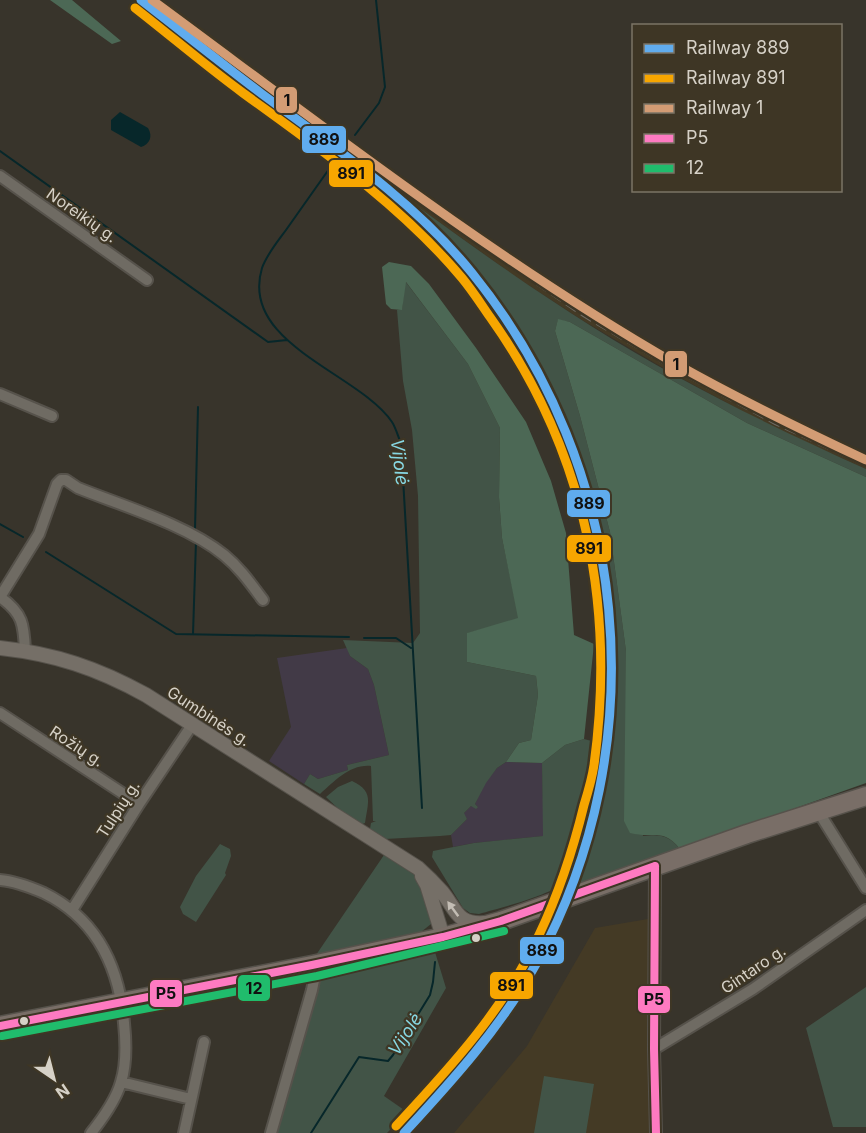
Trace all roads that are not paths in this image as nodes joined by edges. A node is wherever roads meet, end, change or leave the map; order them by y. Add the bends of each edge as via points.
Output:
1 (0, 176) edge
2 (147, 280) dead end
3 (0, 394) edge
4 (52, 416) dead end
5 (0, 597) edge
6 (263, 600) dead end
7 (0, 648) edge
8 (25, 651) junction
9 (0, 713) edge
10 (192, 725) junction
11 (866, 788) edge
12 (866, 796) edge
13 (138, 804) junction
14 (819, 809) junction
15 (655, 866) junction
16 (418, 868) junction
17 (0, 880) edge
18 (866, 888) edge
19 (72, 910) junction
20 (866, 910) edge
21 (501, 921) junction
22 (443, 937) junction
23 (312, 965) junction
24 (122, 1002) junction
25 (0, 1026) edge
26 (204, 1042) dead end
27 (654, 1049) junction
28 (121, 1082) junction
29 (191, 1100) junction
30 (92, 1133) edge
31 (184, 1133) edge
32 (271, 1133) edge
33 (656, 1133) edge

1 - 2 street, Noreikių g.
3 - 4 street
5 - 6 street via 39,534 57,484 66,480 193,534 242,571
5 - 8 street via 22,621
7 - 8 main road, Gumbinės g.
8 - 10 main road, Gumbinės g. via 79,663 106,674
9 - 13 street, Rožių g.
10 - 13 street, Tulpių g.
10 - 16 main road, Gumbinės g.
11 - 14 highway
12 - 14 highway
13 - 19 street, Tulpių g.
14 - 15 highway
14 - 18 street
15 - 21 highway
15 - 27 street
21 -> 16 main road, Gumbinės g. via 474,924 464,920
16 - 22 main road
17 - 19 street via 37,890
19 - 24 street via 103,945
20 - 27 street, Gintaro g. via 753,989
21 - 22 highway
22 - 23 highway
23 - 24 highway
23 - 32 street via 312,990
24 - 25 highway
24 - 28 street via 125,1058
26 - 29 street
27 - 33 street
28 - 29 street
28 - 30 street
29 - 31 street

